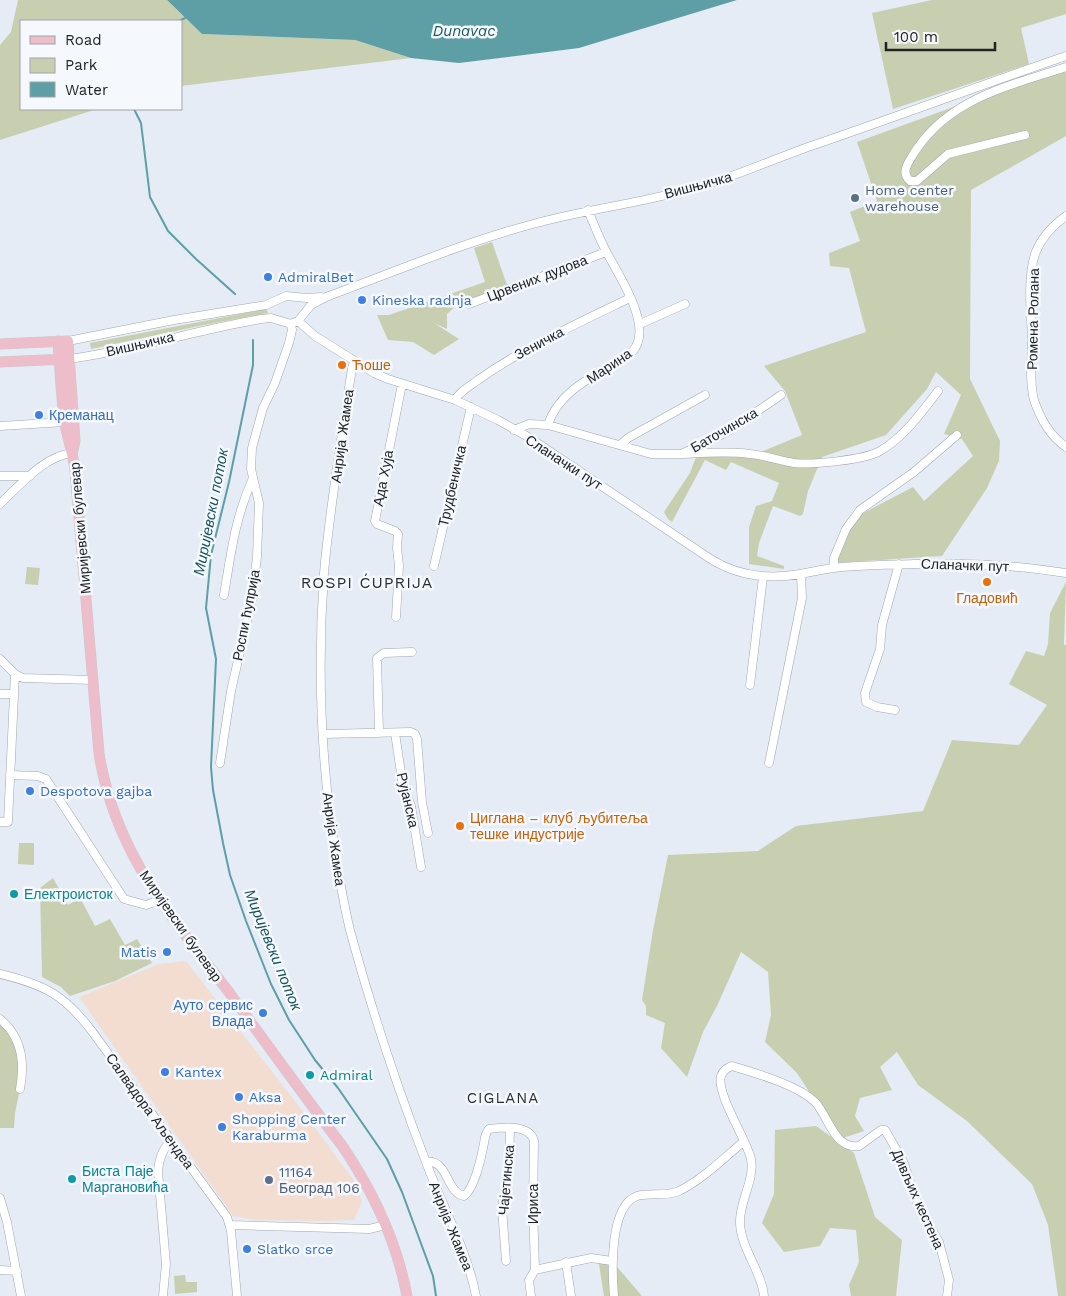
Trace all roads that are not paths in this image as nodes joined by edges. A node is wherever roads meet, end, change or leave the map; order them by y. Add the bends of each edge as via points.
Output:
1 (1066, 56) edge
2 (1066, 67) edge
3 (1026, 134) dead end
4 (588, 210) junction
5 (1066, 216) edge
6 (606, 252) junction
7 (294, 297) junction
8 (326, 297) junction
9 (630, 298) junction
10 (279, 299) junction
11 (469, 304) dead end
12 (685, 304) dead end
13 (297, 320) junction
14 (279, 321) junction
15 (640, 324) junction
16 (63, 341) junction
17 (0, 344) edge
18 (64, 359) junction
19 (0, 362) edge
20 (354, 362) junction
21 (402, 384) junction
22 (938, 391) dead end
23 (705, 395) dead end
24 (781, 395) dead end
25 (455, 400) junction
26 (471, 407) junction
27 (65, 422) junction
28 (548, 425) junction
29 (0, 426) edge
30 (514, 430) junction
31 (957, 435) dead end
32 (620, 445) junction
33 (1066, 447) edge
34 (73, 452) junction
35 (681, 454) junction
36 (0, 476) edge
37 (30, 476) junction
38 (253, 478) junction
39 (0, 504) edge
40 (899, 564) junction
41 (434, 566) dead end
42 (834, 568) junction
43 (1066, 573) edge
44 (800, 574) junction
45 (763, 576) junction
46 (224, 595) dead end
47 (396, 617) dead end
48 (412, 652) dead end
49 (0, 659) edge
50 (15, 674) junction
51 (93, 680) junction
52 (750, 685) dead end
53 (0, 694) edge
54 (14, 694) junction
55 (895, 710) dead end
56 (395, 733) junction
57 (323, 734) junction
58 (379, 734) junction
59 (220, 763) dead end
60 (769, 763) dead end
61 (10, 775) junction
62 (0, 822) edge
63 (428, 833) dead end
64 (421, 867) dead end
65 (160, 900) junction
66 (0, 974) edge
67 (0, 1019) edge
68 (20, 1089) dead end
69 (510, 1128) junction
70 (171, 1141) junction
71 (743, 1142) junction
72 (426, 1162) junction
73 (0, 1198) edge
74 (230, 1225) junction
75 (386, 1225) junction
76 (506, 1261) dead end
77 (612, 1261) junction
78 (566, 1262) junction
79 (0, 1270) edge
80 (535, 1270) junction
81 (16, 1272) junction
82 (21, 1296) edge
83 (163, 1296) edge
84 (237, 1296) edge
85 (407, 1296) edge
86 (476, 1296) edge
87 (531, 1296) edge
88 (571, 1296) edge
89 (614, 1296) edge
90 (764, 1296) edge
91 (947, 1296) edge

1 - 4 street, Вишњичка via 722,180
2 - 3 street via 999,90 951,112 920,143 908,164 906,177 917,181 948,154
4 - 6 street
4 - 8 street, Вишњичка via 497,234
5 - 33 street, Ромена Ролана via 1043,239 1031,276 1033,394 1043,422
6 - 9 street
6 - 11 street, Црвених дудова
7 - 8 street, Вишњичка
7 - 10 street, Вишњичка
7 - 13 street via 301,302
8 - 13 street, Вишњичка via 311,305
9 - 15 street
9 - 25 street, Зеничка via 496,367 463,390
10 - 14 street via 274,310
10 - 16 street, Вишњичка via 266,305
12 - 15 street
13 - 14 street, Вишњичка
13 - 20 street, Сланачки пут
13 - 38 street, Роспи ћуприја via 253,442
14 - 18 street, Вишњичка via 267,318 240,322 122,350
15 - 28 street, Марина via 634,349 567,396 554,410
16 - 17 main road, Вишњичка
16 - 18 main road, Миријевски булевар
18 - 19 main road, Вишњичка
18 - 27 main road, Миријевски булевар
18 - 34 main road, Миријевски булевар via 75,441
20 - 21 street, Сланачки пут
20 - 57 street, Анрија Жамеа via 338,455 324,572
21 - 25 street, Сланачки пут
21 - 47 street, Ада Хуја via 375,522 398,534
22 - 35 street via 890,444 863,458 798,463 758,454
23 - 32 street
24 - 35 street, Баточинска via 727,432
25 - 26 street, Сланачки пут
26 - 30 street, Сланачки пут
26 - 41 street, Трудбеничка
27 - 29 street
27 - 34 main road, Миријевски булевар
28 - 30 street via 529,424
28 - 32 street, Баточинска
30 - 45 street, Сланачки пут via 721,566
31 - 42 street via 921,466 860,510 846,529 834,558
32 - 35 street, Баточинска via 651,454
34 - 37 street via 50,460
34 - 51 main road, Миријевски булевар
36 - 37 street
37 - 39 street
38 - 46 street via 237,522
38 - 59 street, Роспи ћуприја via 259,503 255,581 226,716
40 - 42 street, Сланачки пут
40 - 43 street, Сланачки пут via 982,564
40 - 55 street via 882,625 880,648 865,693 866,702
42 - 44 street, Сланачки пут
44 - 45 street, Сланачки пут
44 - 60 street via 802,598
45 - 52 street
48 - 58 street via 384,653 377,658
49 - 50 street
50 - 51 street via 26,678
50 - 54 street
51 - 65 main road, Миријевски булевар via 99,753 110,802 129,849
53 - 54 street
54 - 61 street
56 - 58 street
56 - 63 street via 411,732 416,736
56 - 64 street, Рујанска
57 - 58 street
57 - 72 street, Анрија Жамеа via 333,838 348,922 388,1057
61 - 62 street via 8,822
61 - 65 street via 46,779 124,899 146,905
65 - 75 main road, Миријевски булевар via 343,1148 369,1189
66 - 70 street, Салвадора Аљендеа via 40,986 71,1007
67 - 68 street via 18,1043 22,1068
69 - 72 street, Чајетинска via 487,1131 478,1169 464,1196 455,1191 440,1167
69 - 76 street, Чајетинска via 510,1165 502,1208
69 - 80 street, Ириса via 530,1132 534,1140
70 - 74 street, Салвадора Аљендеа
70 - 83 street via 158,1163 166,1264
71 - 77 street via 678,1191 643,1194 627,1202 614,1239
71 - 90 street via 751,1167 740,1223
71 - 91 street, Дивљих кестена via 721,1078 726,1068 732,1066 807,1095 846,1144 859,1146 883,1129 903,1161 919,1208 939,1242 949,1280
72 - 86 street, Анрија Жамеа via 457,1236
73 - 81 street
74 - 75 street via 369,1229
74 - 84 street, Салвадора Аљендеа
75 - 85 main road, Миријевски булевар
77 - 78 street via 592,1258
77 - 89 street
78 - 80 street
78 - 88 street
79 - 81 street
80 - 87 street, Ириса via 528,1280
81 - 82 street

